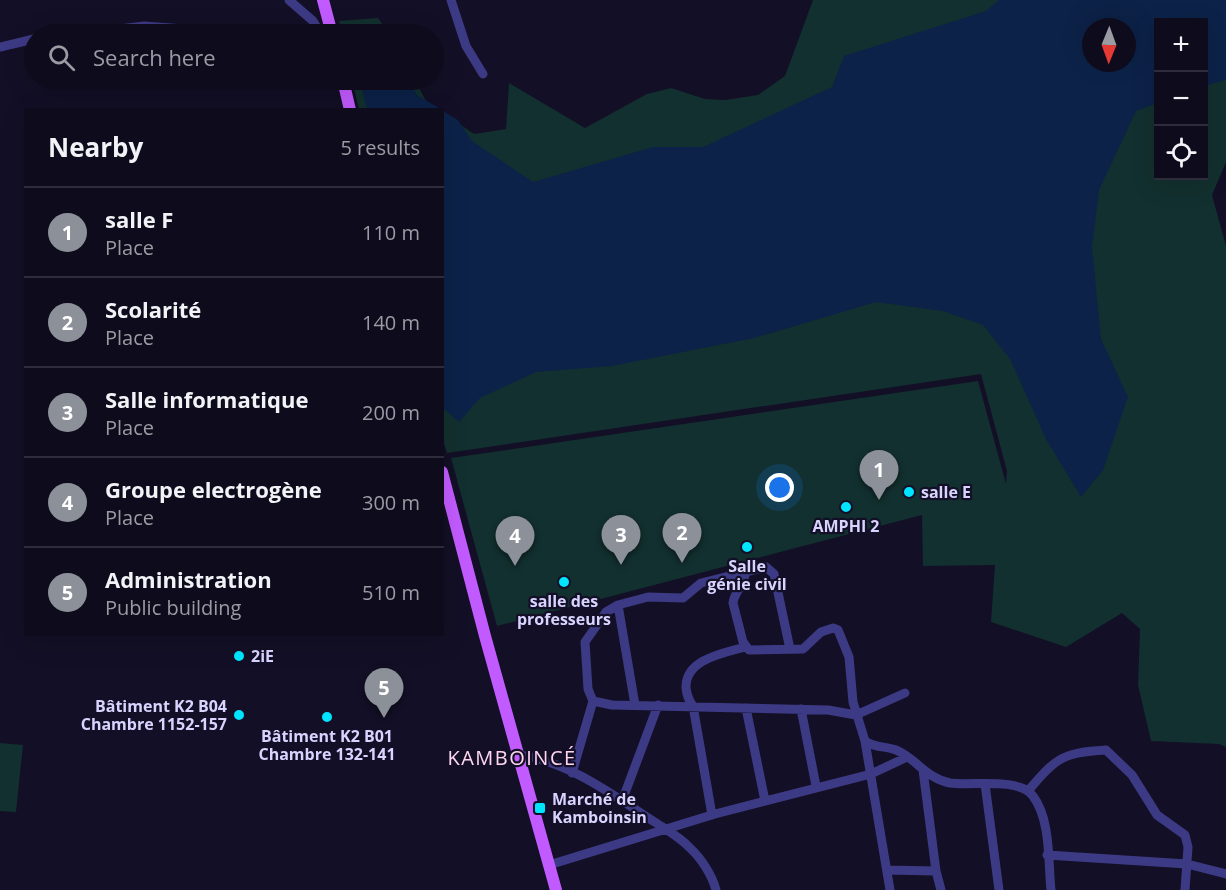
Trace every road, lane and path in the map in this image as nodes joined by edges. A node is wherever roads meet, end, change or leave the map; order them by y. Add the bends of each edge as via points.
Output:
1 (289, 0) edge
2 (323, 0) edge
3 (451, 0) edge
4 (315, 24) edge
5 (329, 24) edge
6 (24, 41) edge
7 (0, 47) edge
8 (483, 74) dead end
9 (345, 90) edge
10 (350, 108) edge
11 (444, 479) edge
12 (746, 571) junction
13 (618, 605) junction
14 (745, 647) junction
15 (790, 649) junction
16 (905, 693) dead end
17 (594, 701) junction
18 (635, 705) junction
19 (658, 705) junction
20 (693, 706) junction
21 (746, 708) junction
22 (801, 709) junction
23 (856, 715) junction
24 (866, 741) junction
25 (518, 755) junction
26 (905, 758) junction
27 (923, 770) junction
28 (572, 773) junction
29 (871, 774) junction
30 (985, 784) junction
31 (816, 786) junction
32 (1028, 791) junction
33 (622, 801) junction
34 (765, 801) junction
35 (712, 814) junction
36 (664, 829) junction
37 (1047, 855) junction
38 (1187, 864) junction
39 (549, 865) junction
40 (887, 870) junction
41 (936, 871) junction
42 (1226, 874) edge
43 (556, 890) edge
44 (716, 890) edge
45 (890, 890) edge
46 (941, 890) edge
47 (999, 890) edge
48 (1051, 890) edge
49 (1185, 890) edge

1 - 4 street
2 - 5 main road
3 - 8 street via 466,46
6 - 7 street
9 - 10 main road
11 - 25 main road
12 - 13 street via 701,583 683,598 648,597
12 - 14 street via 743,585 733,599
12 - 15 street via 766,567 774,574
13 - 17 street via 606,612 585,642 588,689
13 - 18 street
14 - 15 street
14 - 20 street via 707,659 693,670 686,683
15 - 23 street via 805,648 821,632 838,630 849,657
16 - 23 street
17 - 18 street
17 - 28 street
18 - 19 street
19 - 20 street
19 - 33 street
20 - 21 street
20 - 35 street
21 - 22 street
21 - 34 street
22 - 23 street
22 - 31 street
23 - 24 street
24 - 26 street via 894,749
24 - 29 street
25 - 28 street via 534,757
25 - 39 main road
26 - 27 street
26 - 29 street
27 - 30 street via 949,782
27 - 41 street
28 - 33 street
29 - 31 street
29 - 40 street
30 - 32 street via 1015,785
30 - 47 street
31 - 34 street
32 - 37 street via 1042,817
32 - 38 street via 1069,753 1106,750 1132,775 1157,815 1185,835
33 - 36 street
34 - 35 street
35 - 36 street
36 - 39 street
36 - 44 street via 693,850 711,875
37 - 38 street
37 - 48 street
38 - 42 street
38 - 49 street
39 - 43 main road
40 - 41 street
40 - 45 street
41 - 46 street

